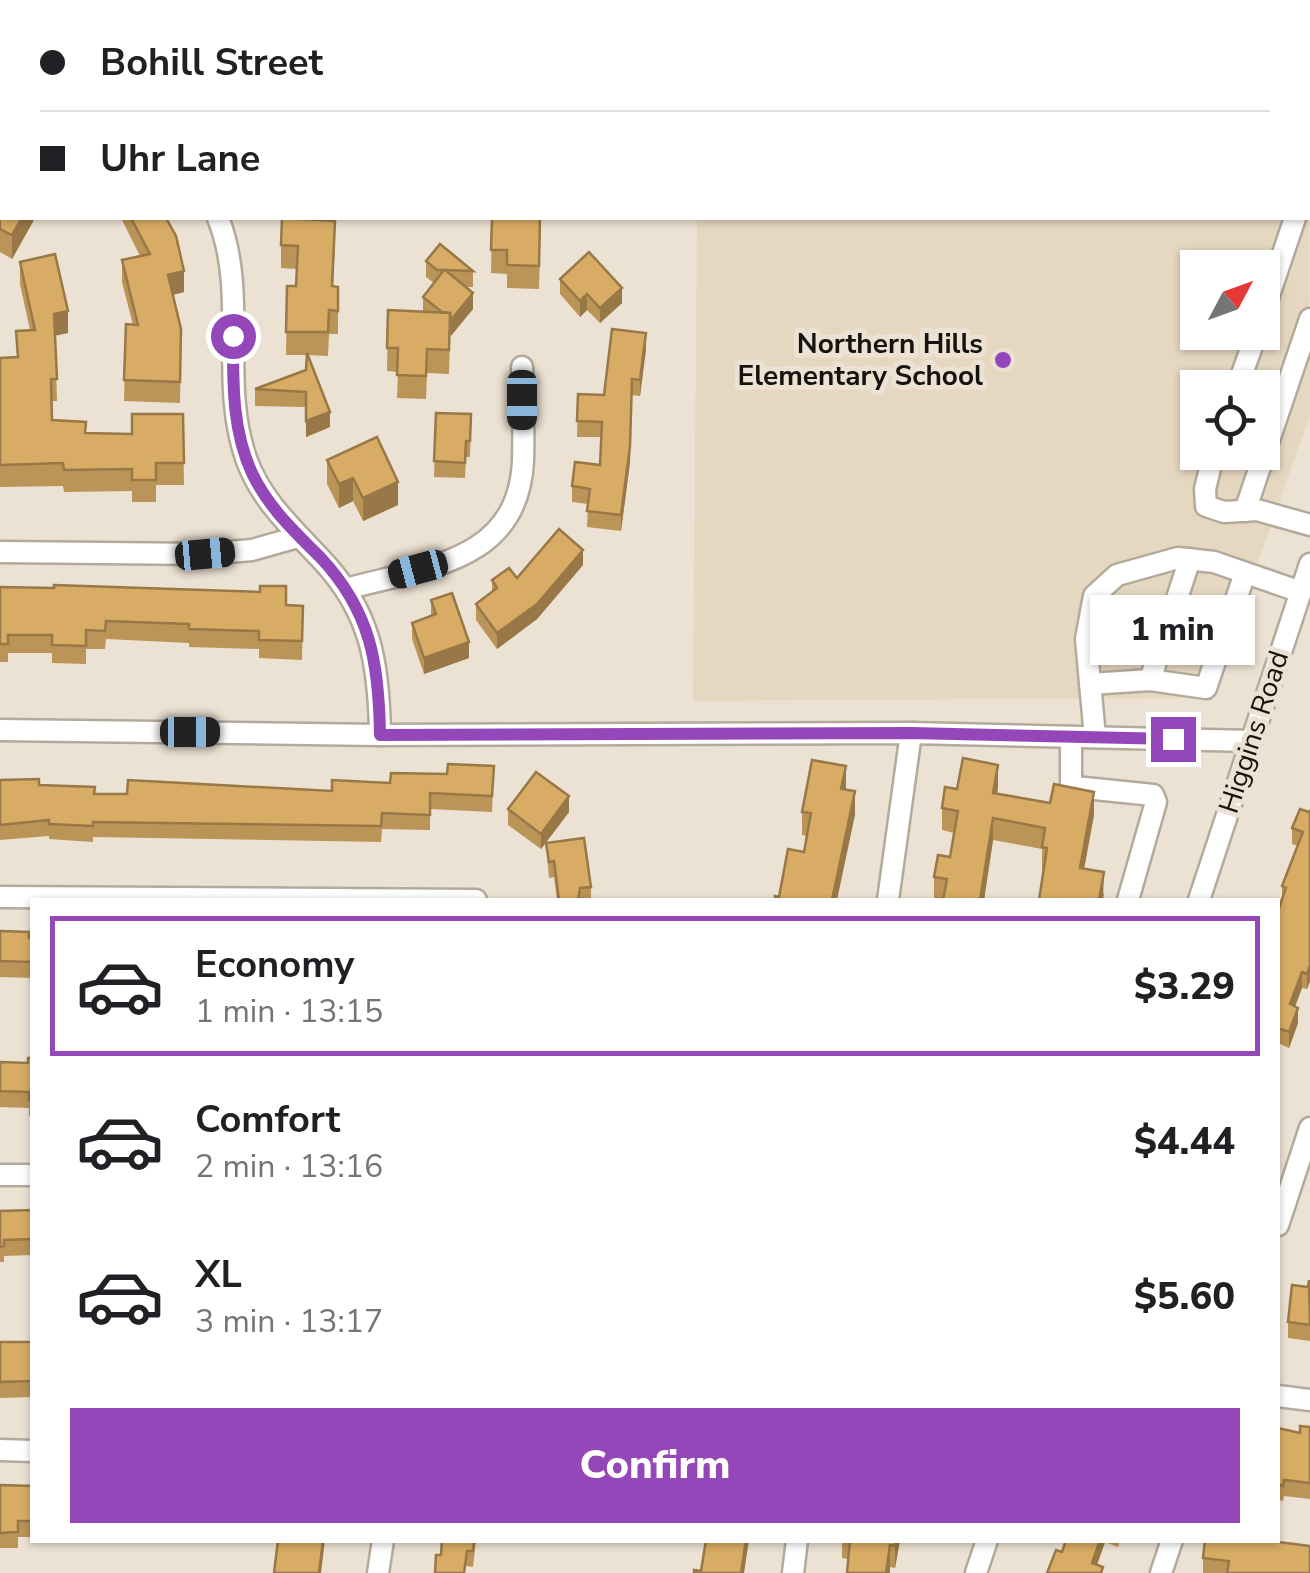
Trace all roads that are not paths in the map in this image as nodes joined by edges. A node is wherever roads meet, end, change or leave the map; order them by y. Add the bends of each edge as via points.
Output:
1 (218, 220) edge
2 (1295, 220) edge
3 (1280, 264) edge
4 (1310, 319) edge
5 (522, 367) dead end
6 (1209, 470) edge
7 (1245, 511) junction
8 (1310, 525) edge
9 (298, 536) junction
10 (0, 552) edge
11 (1190, 560) junction
12 (1310, 564) edge
13 (1245, 573) junction
14 (346, 589) junction
15 (1301, 592) junction
16 (1150, 680) junction
17 (1090, 684) junction
18 (0, 730) edge
19 (911, 733) junction
20 (380, 735) junction
21 (1071, 737) junction
22 (1095, 737) junction
23 (1252, 741) junction
24 (0, 897) edge
25 (238, 898) edge
26 (888, 898) edge
27 (1129, 898) edge
28 (1200, 898) edge
29 (1309, 1136) edge
30 (0, 1175) edge
31 (30, 1176) edge
32 (1280, 1219) edge
33 (1280, 1396) edge
34 (1310, 1400) edge
35 (0, 1450) edge
36 (30, 1451) edge
37 (383, 1543) edge
38 (797, 1543) edge
39 (986, 1543) edge
40 (1171, 1543) edge
41 (378, 1573) edge
42 (792, 1573) edge
43 (976, 1573) edge
44 (1162, 1573) edge

1 - 9 street via 232,274 239,432 254,477
2 - 3 street
4 - 7 street
5 - 14 street via 523,464 505,524 465,555
6 - 7 street via 1206,506
7 - 8 street
9 - 10 street via 252,550 205,554
9 - 14 street
11 - 13 street
11 - 16 street
11 - 17 street via 1117,575 1094,596 1086,638
12 - 15 street, Higgins Road
13 - 15 street
13 - 16 street via 1206,688
14 - 20 street via 375,654
15 - 23 street, Higgins Road
16 - 17 street
17 - 22 street
18 - 20 street
19 - 20 street
19 - 21 street
19 - 26 street
21 - 22 street
21 - 27 street via 1075,787 1153,795 1156,802
22 - 23 street
23 - 28 street, Higgins Road
24 - 25 street
29 - 32 street
30 - 31 street
33 - 34 street
35 - 36 street
37 - 41 street
38 - 42 street
39 - 43 street
40 - 44 street

